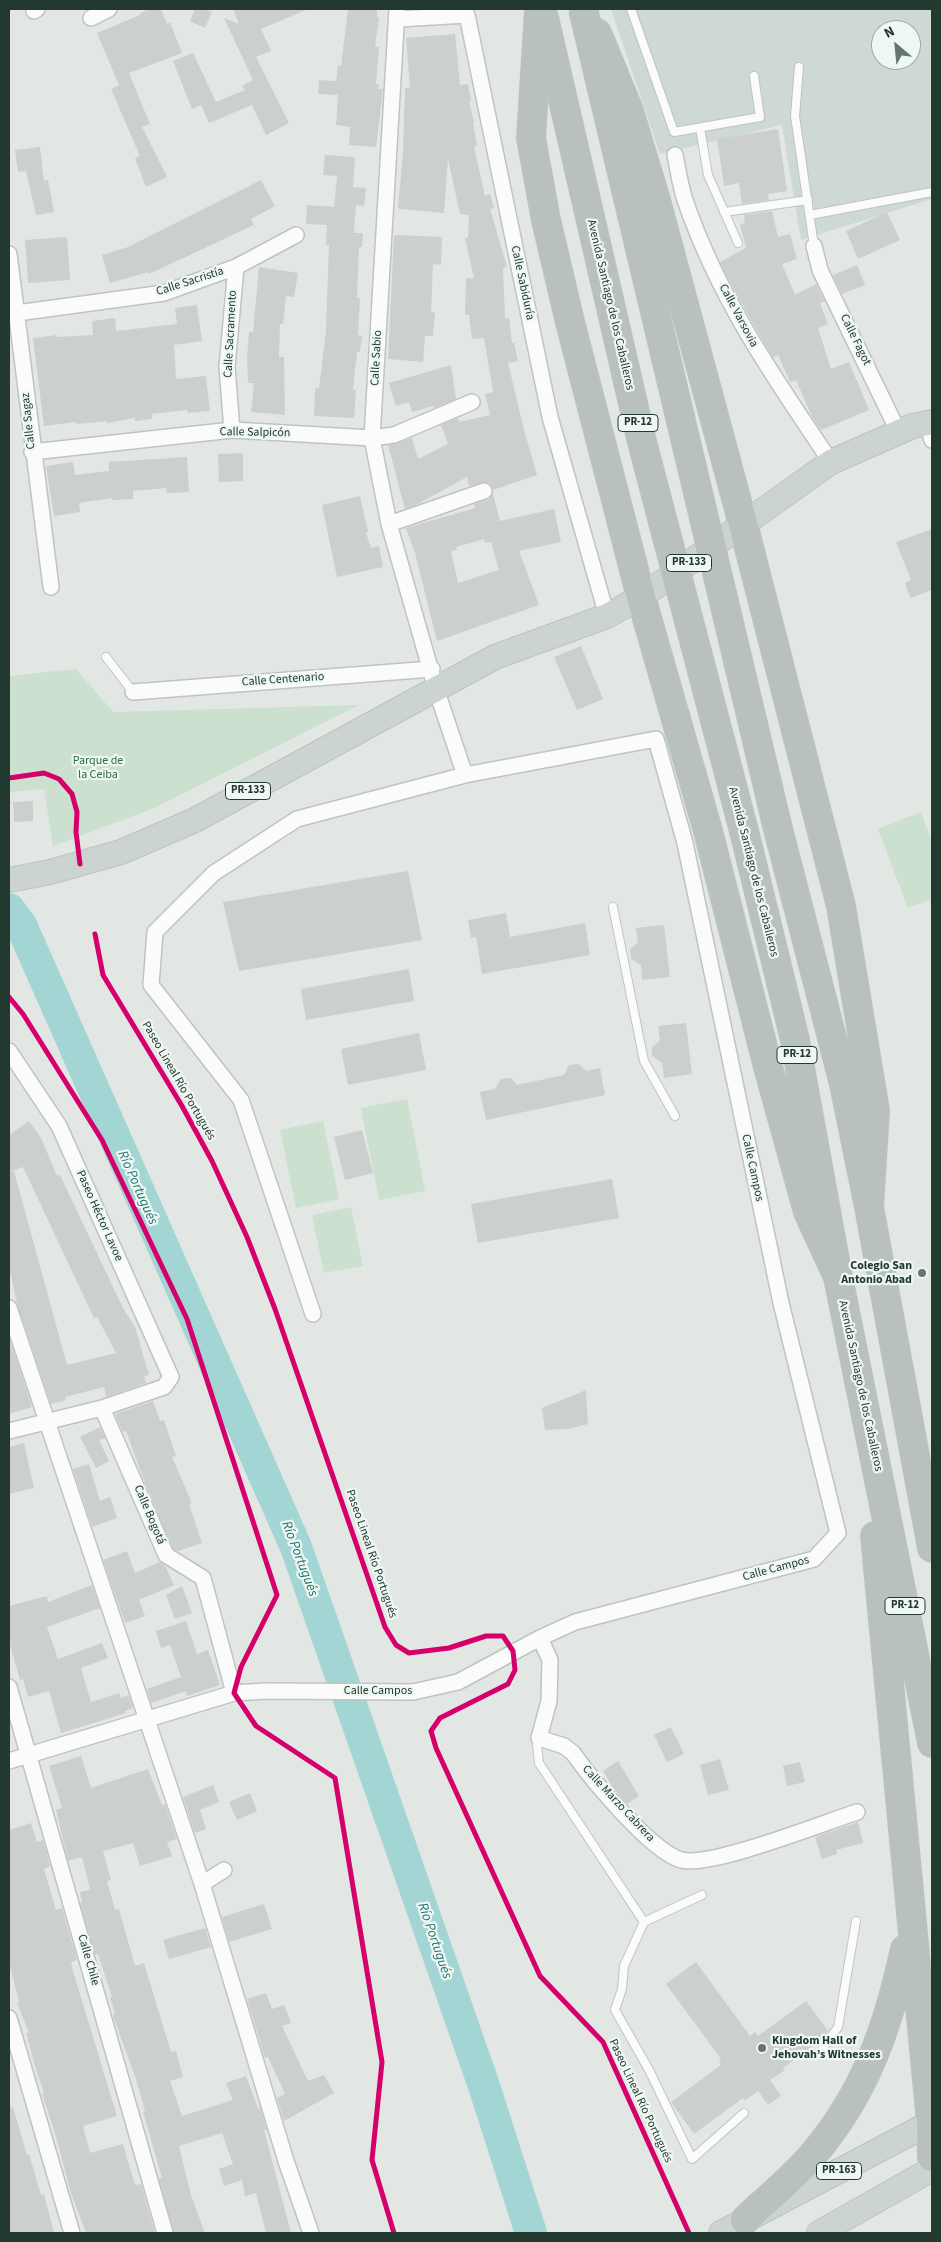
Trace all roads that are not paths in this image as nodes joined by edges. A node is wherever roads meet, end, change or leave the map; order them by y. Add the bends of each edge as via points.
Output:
1 (109, 9) edge
2 (540, 9) edge
3 (585, 9) edge
4 (631, 9) edge
5 (398, 14) edge
6 (91, 18) dead end
7 (799, 67) dead end
8 (754, 76) dead end
9 (700, 128) junction
10 (675, 155) dead end
11 (932, 192) edge
12 (808, 200) junction
13 (724, 212) junction
14 (810, 215) junction
15 (296, 235) dead end
16 (738, 243) dead end
17 (814, 246) joint
18 (9, 254) edge
19 (236, 267) junction
20 (17, 313) junction
21 (472, 402) dead end
22 (930, 428) edge
23 (232, 430) junction
24 (899, 433) junction
25 (372, 438) junction
26 (32, 452) junction
27 (831, 462) junction
28 (484, 491) dead end
29 (390, 524) junction
30 (743, 524) junction
31 (51, 587) dead end
32 (641, 597) junction
33 (607, 616) junction
34 (106, 657) dead end
35 (434, 679) junction
36 (133, 692) joint
37 (465, 775) junction
38 (9, 880) edge
39 (613, 907) dead end
40 (9, 1051) edge
41 (675, 1116) dead end
42 (869, 1207) junction
43 (838, 1277) junction
44 (9, 1308) edge
45 (313, 1314) dead end
46 (102, 1408) junction
47 (45, 1421) junction
48 (9, 1430) edge
49 (878, 1470) junction
50 (921, 1488) junction
51 (932, 1520) edge
52 (932, 1548) edge
53 (540, 1638) junction
54 (9, 1687) edge
55 (234, 1693) junction
56 (146, 1720) junction
57 (539, 1738) junction
58 (932, 1743) edge
59 (29, 1755) junction
60 (9, 1761) edge
61 (857, 1812) dead end
62 (224, 1870) dead end
63 (202, 1884) junction
64 (702, 1895) dead end
65 (856, 1921) dead end
66 (644, 1922) junction
67 (910, 1923) junction
68 (9, 2018) edge
69 (823, 2048) dead end
70 (744, 2113) dead end
71 (932, 2122) edge
72 (932, 2157) edge
73 (932, 2169) edge
74 (745, 2220) junction
75 (72, 2233) edge
76 (165, 2233) edge
77 (311, 2233) edge
78 (721, 2233) edge
79 (819, 2233) edge

1 - 6 street
2 - 32 highway via 531,138 570,322
2 - 43 highway, Avenida Santiago de los Caballeros / PR-12, bridge via 641,438 795,1040
3 - 30 highway via 629,111
3 - 42 highway, PR-12, bridge via 778,829 844,1084
4 - 9 lane via 674,132
5 - 25 street, Calle Sabio
5 - 33 street, Calle Sabiduría via 467,15 550,417
7 - 12 lane via 795,116
8 - 9 lane via 760,117
9 - 13 lane via 708,175
10 - 27 street, Calle Varsovia via 684,199 724,293 753,346
11 - 14 lane
12 - 13 lane
12 - 14 lane
13 - 16 lane
14 - 17 lane
15 - 19 street, Calle Sacristía
17 - 24 street, Calle Fagot via 820,270
18 - 20 street, Calle Sagaz
19 - 20 street, Calle Sacristía via 164,293
19 - 23 street, Calle Sacramento via 228,367
20 - 26 street, Calle Sagaz
21 - 25 street, Calle Salpicón via 394,434
22 - 24 main road, PR-133
23 - 25 street, Calle Salpicón
23 - 26 street, Calle Salpicón
24 - 27 main road, PR-133
25 - 29 street, Calle Sabio
26 - 31 street, Calle Sagaz
27 - 30 main road, PR-133
28 - 29 street
29 - 35 street, Calle Sabio
30 - 32 main road, PR-133
30 - 42 highway via 841,906 875,1111
32 - 33 main road, PR-133
32 - 43 highway via 708,831 808,1212
33 - 35 main road, PR-133
34 - 36 lane
35 - 36 street, Calle Centenario
35 - 37 street, Calle Sabio
35 - 38 main road, PR-133 via 195,820 121,852
37 - 45 street via 297,819 214,872 155,932 152,984 241,1100
37 - 53 street, Calle Campos via 656,739 685,843 781,1303 838,1532 814,1559 575,1622
39 - 41 lane via 644,1061
40 - 46 street, Paseo Héctor Lavoe via 59,1126 170,1377 164,1387
42 - 50 highway, PR-12
43 - 49 highway, Avenida Santiago de los Caballeros / PR-12
44 - 47 street
46 - 47 street
46 - 55 street, Calle Bogotá via 166,1555 203,1578
47 - 48 street
47 - 56 street
49 - 58 highway, Avenida Santiago de los Caballeros / PR-12
49 - 67 highway via 875,1539
50 - 51 highway
50 - 52 highway, PR-12
53 - 55 street, Calle Campos via 458,1682 413,1692
53 - 57 street via 550,1660 549,1701
54 - 59 street, Calle Chile
55 - 56 street, Calle Campos
56 - 59 street, Calle Campos
56 - 63 street
57 - 61 street, Calle Marzo Cabrera via 564,1746 642,1833 666,1854 682,1860 701,1861 726,1856
57 - 66 lane via 539,1763
59 - 60 street, Calle Campos
59 - 76 street, Calle Chile
62 - 63 street
63 - 77 street
64 - 66 lane
65 - 69 lane via 838,2027
66 - 70 lane via 624,1966 622,1989 615,2010 649,2070 692,2159
67 - 71 highway
67 - 74 highway via 883,2034 854,2095 811,2157
68 - 75 street
71 - 72 highway
71 - 74 main road, PR-163
73 - 79 main road
74 - 78 main road, PR-163

